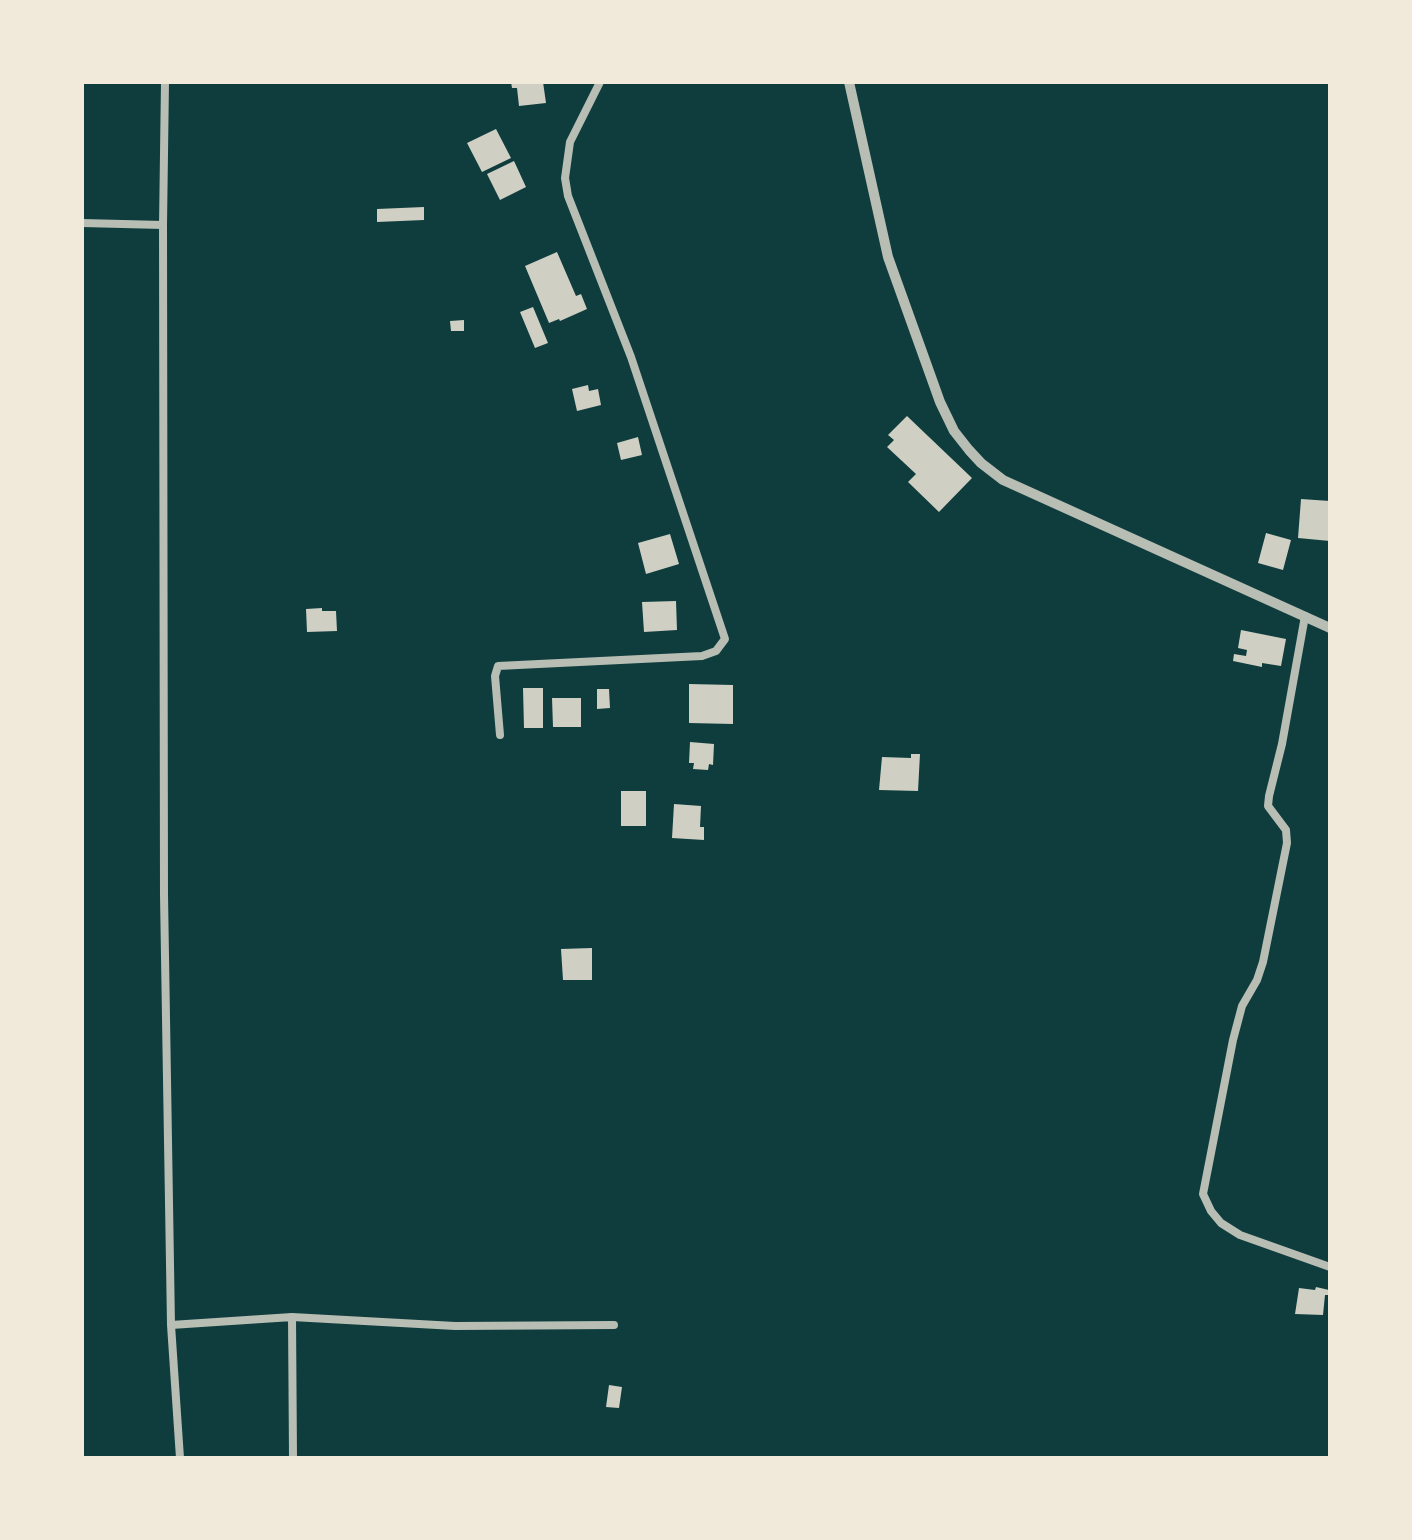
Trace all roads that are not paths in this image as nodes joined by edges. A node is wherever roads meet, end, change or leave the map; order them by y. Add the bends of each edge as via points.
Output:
1 (165, 82) edge
2 (600, 82) edge
3 (849, 82) edge
4 (82, 223) edge
5 (163, 225) junction
6 (1305, 616) junction
7 (1330, 628) edge
8 (500, 735) dead end
9 (1330, 1267) edge
10 (292, 1317) junction
11 (171, 1325) junction
12 (614, 1325) dead end
13 (180, 1458) edge
14 (293, 1458) edge

1 - 5 street
2 - 8 street via 570,142 568,196 631,357 725,639 716,651 702,656 498,666
3 - 6 street via 892,270 940,402 969,450 1003,480
4 - 5 street
5 - 11 street
6 - 7 street
6 - 9 street via 1268,806 1286,830 1287,843 1263,962 1233,1040 1203,1194 1221,1223 1240,1235
10 - 11 street
10 - 12 street via 469,1326
10 - 14 street
11 - 13 street

